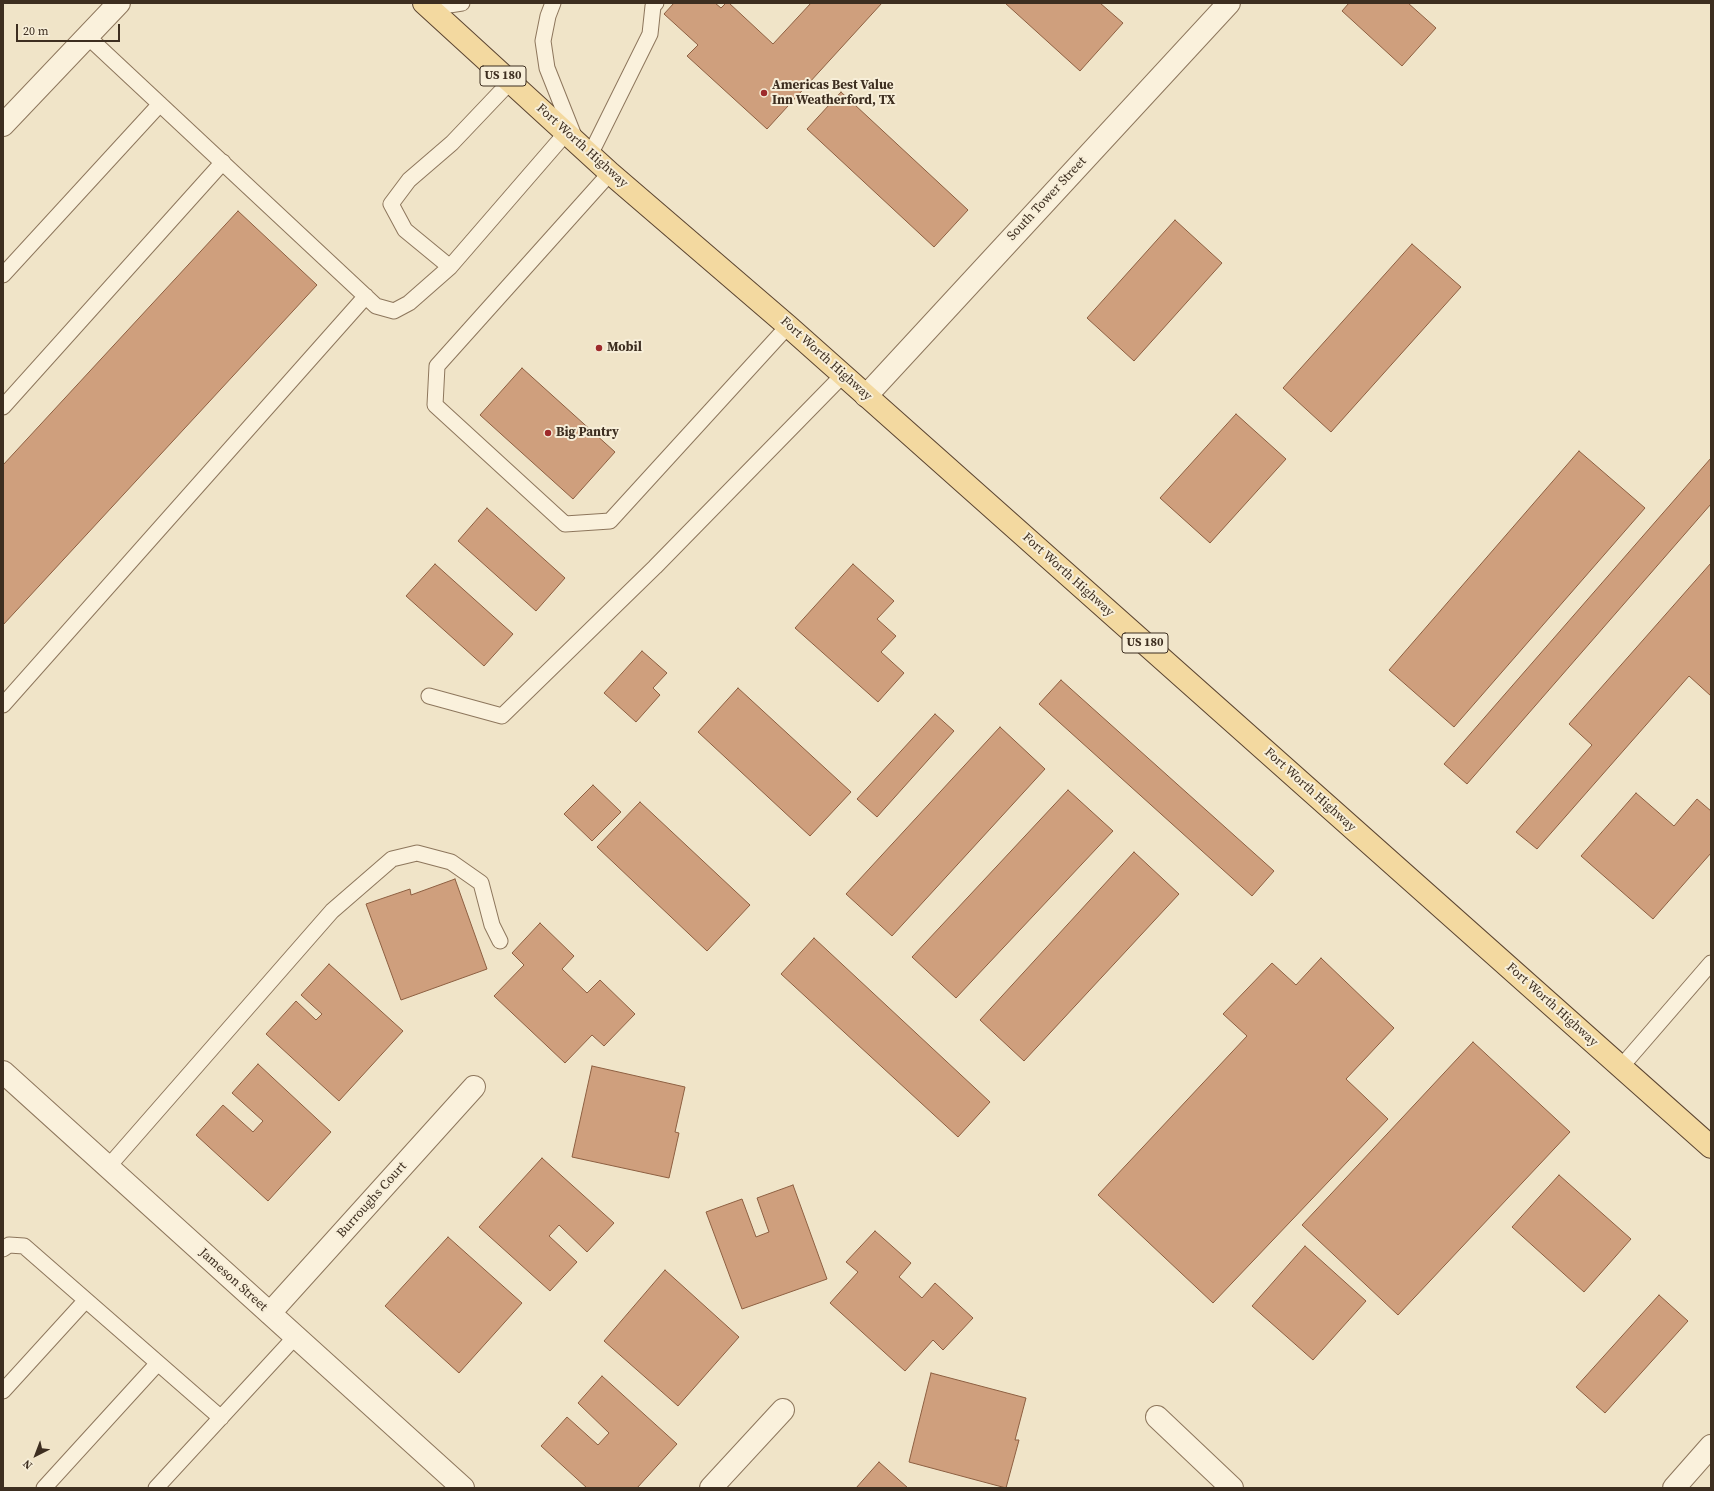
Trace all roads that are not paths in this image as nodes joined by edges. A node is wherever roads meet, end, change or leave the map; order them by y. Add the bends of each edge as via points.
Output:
1 (119, 3) edge
2 (462, 3) edge
3 (553, 3) edge
4 (656, 3) edge
5 (1229, 3) edge
6 (427, 6) edge
7 (87, 36) junction
8 (510, 82) junction
9 (160, 104) junction
10 (3, 125) edge
11 (578, 143) junction
12 (223, 162) junction
13 (610, 173) junction
14 (450, 267) junction
15 (3, 275) edge
16 (366, 296) junction
17 (788, 326) junction
18 (843, 375) junction
19 (866, 396) junction
20 (3, 407) edge
21 (430, 696) dead end
22 (3, 705) edge
23 (500, 941) dead end
24 (1711, 963) edge
25 (1622, 1067) junction
26 (3, 1072) edge
27 (474, 1087) dead end
28 (1711, 1147) edge
29 (108, 1167) junction
30 (3, 1249) edge
31 (86, 1300) junction
32 (270, 1313) junction
33 (296, 1336) junction
34 (158, 1363) junction
35 (3, 1391) edge
36 (783, 1410) dead end
37 (1157, 1417) dead end
38 (221, 1418) junction
39 (1711, 1446) edge
40 (44, 1488) edge
41 (156, 1488) edge
42 (464, 1488) edge
43 (711, 1488) edge
44 (1232, 1488) edge
45 (1674, 1488) edge

1 - 7 street
2 - 6 lane
3 - 11 lane via 543,41 547,68
4 - 11 lane via 653,6 650,34
5 - 19 street, South Tower Street
6 - 8 main road, Fort Worth Highway / US 180
7 - 9 lane
7 - 10 street
8 - 11 main road, Fort Worth Highway / US 180
8 - 14 lane via 452,143 409,180 391,204 405,230
9 - 12 lane
9 - 15 lane
11 - 13 main road, Fort Worth Highway / US 180
11 - 14 lane
12 - 16 lane
12 - 20 lane
13 - 17 main road, Fort Worth Highway / US 180
13 - 17 lane via 437,366 435,405 565,524 610,522
14 - 16 lane via 409,303 394,311 376,306
16 - 22 lane
17 - 18 main road, Fort Worth Highway / US 180
18 - 19 main road, Fort Worth Highway / US 180
18 - 21 lane via 649,573 502,716
19 - 25 main road, Fort Worth Highway / US 180
23 - 29 lane via 492,925 481,883 451,862 417,853 392,859 332,911
24 - 25 lane
25 - 28 main road, Fort Worth Highway / US 180
26 - 29 street, Jameson Street
27 - 32 street, Burroughs Court
29 - 32 street, Jameson Street
30 - 31 lane via 9,1245 24,1246
31 - 34 lane
31 - 35 lane
32 - 33 street, Jameson Street
33 - 38 lane
33 - 42 street, Jameson Street
34 - 38 lane
34 - 40 lane
36 - 43 street
37 - 44 street
38 - 41 lane
39 - 45 street

